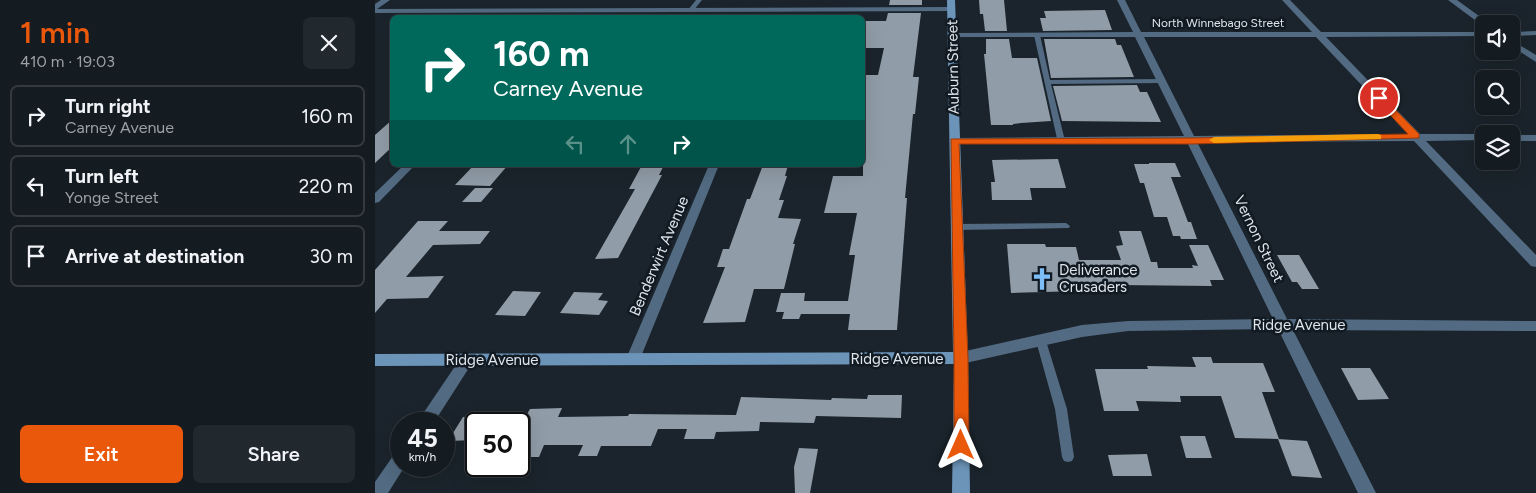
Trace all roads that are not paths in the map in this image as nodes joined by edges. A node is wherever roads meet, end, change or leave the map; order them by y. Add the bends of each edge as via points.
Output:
1 (386, 0) edge
2 (581, 0) edge
3 (699, 0) edge
4 (784, 0) edge
5 (1121, 0) edge
6 (1285, 0) edge
7 (1452, 0) edge
8 (951, 5) edge
9 (375, 9) edge
10 (691, 10) junction
11 (570, 11) junction
12 (778, 14) edge
13 (566, 15) edge
14 (1475, 16) edge
15 (1536, 33) edge
16 (1037, 34) junction
17 (1139, 34) junction
18 (1318, 34) junction
19 (1475, 34) edge
20 (1520, 34) edge
21 (952, 35) junction
22 (1520, 48) edge
23 (1536, 59) edge
24 (1162, 81) junction
25 (1048, 82) junction
26 (1415, 136) junction
27 (1475, 137) edge
28 (1520, 138) edge
29 (1536, 138) edge
30 (954, 141) junction
31 (1061, 141) junction
32 (1192, 141) junction
33 (408, 167) edge
34 (714, 167) edge
35 (375, 199) edge
36 (957, 226) junction
37 (1066, 226) dead end
38 (1536, 263) edge
39 (1283, 324) junction
40 (1536, 326) edge
41 (1041, 341) junction
42 (961, 358) junction
43 (633, 359) junction
44 (375, 360) edge
45 (467, 360) junction
46 (432, 412) edge
47 (1068, 456) dead end
48 (390, 475) edge
49 (378, 493) edge
50 (961, 493) edge
51 (1367, 493) edge

1 - 9 street
2 - 11 street
3 - 10 lane
4 - 12 street
5 - 17 street, Vernon Street
6 - 18 street
7 - 14 street
8 - 12 street
8 - 21 main road, Auburn Street
9 - 11 street
10 - 11 street
10 - 12 street
11 - 13 street
15 - 20 street
16 - 17 street, North Winnebago Street
16 - 21 street, North Winnebago Street
16 - 25 lane
17 - 18 street, North Winnebago Street
17 - 24 street, Vernon Street
18 - 19 street, North Winnebago Street
18 - 26 street
21 - 30 main road, Auburn Street
22 - 23 street
24 - 25 lane
24 - 32 street, Vernon Street
25 - 31 lane
26 - 27 street
26 - 32 street
26 - 38 street
28 - 29 street
30 - 31 street
30 - 36 main road, Auburn Street
31 - 32 street
32 - 39 street, Vernon Street
33 - 35 street
34 - 43 street, Benderwirt Avenue
36 - 37 lane
36 - 42 main road, Auburn Street
39 - 40 street, Ridge Avenue
39 - 41 street, Ridge Avenue via 1128,326 1082,331
39 - 51 street, Vernon Street
41 - 42 street, Ridge Avenue
41 - 47 lane via 1061,410
42 - 43 main road, Ridge Avenue
42 - 50 main road, Auburn Street
43 - 45 main road, Ridge Avenue
44 - 45 main road, Ridge Avenue
45 - 46 street
48 - 49 street

